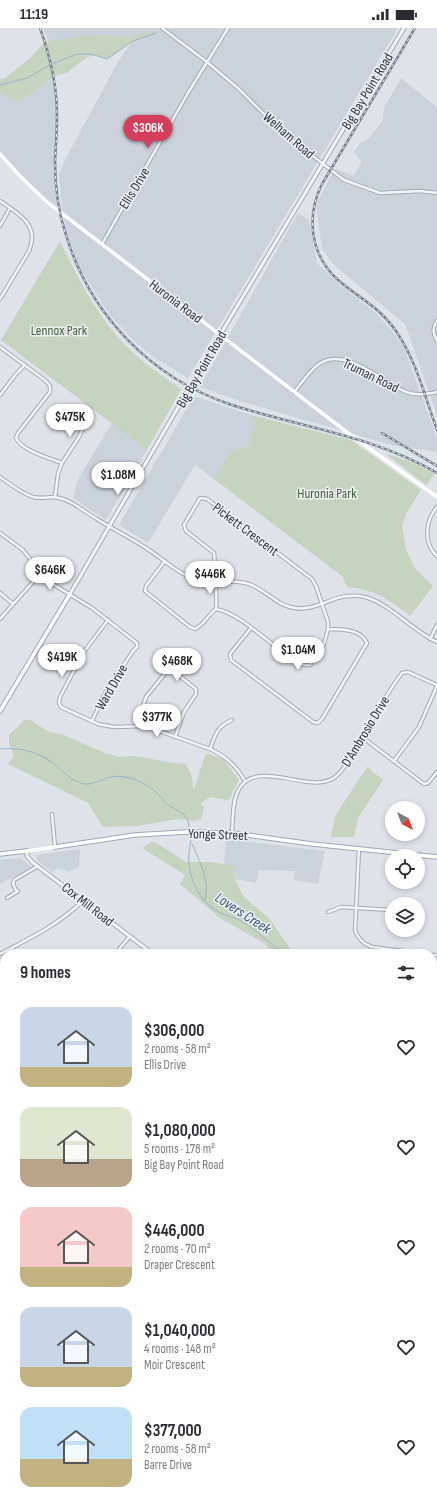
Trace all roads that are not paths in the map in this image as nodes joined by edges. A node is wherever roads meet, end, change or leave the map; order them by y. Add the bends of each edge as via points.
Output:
1 (162, 28) edge
2 (228, 28) edge
3 (404, 28) edge
4 (207, 62) junction
5 (0, 154) edge
6 (323, 164) junction
7 (437, 193) edge
8 (0, 201) edge
9 (10, 208) junction
10 (0, 226) edge
11 (102, 244) junction
12 (0, 299) edge
13 (437, 321) edge
14 (220, 335) junction
15 (437, 341) edge
16 (0, 347) edge
17 (25, 365) junction
18 (294, 392) junction
19 (437, 392) edge
20 (0, 395) edge
21 (86, 416) dead end
22 (62, 463) junction
23 (0, 476) edge
24 (55, 497) junction
25 (437, 497) edge
26 (437, 507) edge
27 (110, 526) junction
28 (0, 533) edge
29 (437, 556) edge
30 (165, 561) junction
31 (41, 574) junction
32 (216, 581) junction
33 (0, 593) edge
34 (70, 594) junction
35 (322, 603) junction
36 (13, 604) junction
37 (216, 609) junction
38 (0, 619) edge
39 (108, 620) junction
40 (437, 625) edge
41 (251, 628) junction
42 (328, 629) junction
43 (430, 639) junction
44 (437, 642) edge
45 (437, 686) edge
46 (0, 711) edge
47 (232, 720) dead end
48 (92, 721) junction
49 (141, 727) junction
50 (175, 737) junction
51 (362, 737) junction
52 (210, 750) junction
53 (394, 761) junction
54 (437, 772) edge
55 (245, 782) junction
56 (52, 814) dead end
57 (232, 833) junction
58 (55, 847) junction
59 (359, 848) junction
60 (27, 851) junction
61 (0, 854) edge
62 (437, 857) edge
63 (38, 866) junction
64 (7, 898) dead end
65 (83, 901) junction
66 (356, 909) junction
67 (385, 910) edge
68 (328, 912) dead end
69 (130, 936) junction
70 (9, 949) edge
71 (119, 949) edge
72 (147, 949) edge
73 (380, 949) edge

1 - 4 street, Welham Road
2 - 4 street, Ellis Drive
3 - 6 street, Big Bay Point Road
4 - 6 street, Welham Road via 239,89 284,134
4 - 11 street, Ellis Drive
5 - 11 main road, Huronia Road via 47,202
6 - 7 street, Welham Road via 344,180 380,193
6 - 14 street, Big Bay Point Road
8 - 9 street
9 - 10 street
9 - 12 street via 31,228 33,235 32,244
11 - 14 main road, Huronia Road
13 - 15 street via 433,333
14 - 18 main road, Huronia Road
14 - 27 street, Big Bay Point Road
16 - 17 street
17 - 20 street
17 - 22 street via 46,381 50,386 50,392 16,438 37,454
18 - 19 street, Truman Road via 318,365 328,359 350,362 406,392
18 - 25 main road, Huronia Road
21 - 22 street via 79,437
22 - 24 street
23 - 24 street via 19,491 34,498
24 - 27 street via 71,502
26 - 29 street via 427,526 429,545
27 - 30 street
27 - 34 street, Big Bay Point Road
28 - 31 street, Ward Drive via 23,550
30 - 32 street via 193,579
30 - 37 street via 146,586 145,591 149,595 195,629
31 - 34 street, Ward Drive
31 - 36 street
32 - 35 street via 248,584 278,602 295,608 306,608
32 - 35 street, Pickett Crescent via 214,553 186,531 184,525 200,498 207,499 312,578
32 - 37 street
33 - 36 street
34 - 39 street, Ward Drive
34 - 46 main road, Big Bay Point Road
35 - 42 street
35 - 43 street via 354,595 365,597 381,604
36 - 38 street
37 - 41 street via 236,617
39 - 48 street, Ward Drive via 134,640 137,647 104,695
39 - 48 street via 86,649 59,703 61,707
40 - 43 street
41 - 42 street via 303,666 310,665 314,660 324,644
41 - 42 street via 230,654 231,660 312,722 318,723 367,643 364,638 350,630
43 - 44 street
45 - 51 street, D'Ambrosio Drive via 408,672 402,673
45 - 53 street via 419,727
47 - 52 street via 222,724
48 - 49 street via 114,727
49 - 50 street via 145,726
49 - 50 street via 146,697 167,671 172,670 196,689 196,694 184,712
50 - 52 street
51 - 53 street
51 - 55 street, D'Ambrosio Drive via 340,773 332,779 319,783 260,776
52 - 55 street via 229,761
53 - 54 street via 424,784
55 - 57 street via 238,791
56 - 58 street
57 - 58 main road, Yonge Street via 135,835
57 - 59 main road, Yonge Street
58 - 60 main road, Yonge Street
59 - 62 main road, Yonge Street
59 - 66 street
60 - 61 main road, Yonge Street
60 - 63 street, Cox Mill Road via 27,856
63 - 64 street via 14,880 13,884 17,891
63 - 65 street, Cox Mill Road
65 - 69 street, Cox Mill Road
65 - 70 street via 47,929
66 - 67 street
66 - 68 street via 341,907
66 - 73 street via 355,931 359,938 364,944
69 - 71 street
69 - 72 street, Cox Mill Road

